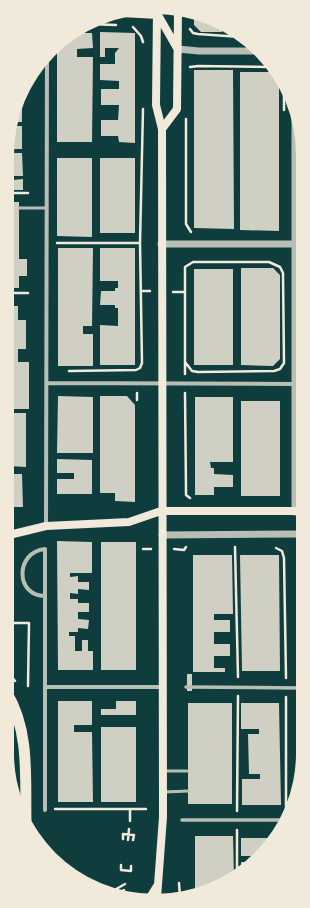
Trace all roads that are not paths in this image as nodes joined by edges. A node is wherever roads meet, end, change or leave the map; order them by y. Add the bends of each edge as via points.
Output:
1 (155, 14) edge
2 (157, 14) edge
3 (178, 16) edge
4 (178, 49) junction
5 (250, 51) edge
6 (47, 64) edge
7 (162, 129) junction
8 (19, 208) dead end
9 (47, 208) junction
10 (296, 218) edge
11 (162, 244) junction
12 (295, 244) junction
13 (296, 273) edge
14 (296, 366) edge
15 (47, 383) junction
16 (162, 383) junction
17 (295, 384) junction
18 (296, 448) edge
19 (161, 511) junction
20 (296, 511) edge
21 (46, 526) junction
22 (14, 534) edge
23 (296, 534) edge
24 (162, 535) junction
25 (45, 596) junction
26 (45, 686) junction
27 (162, 687) junction
28 (186, 687) dead end
29 (296, 688) edge
30 (14, 707) edge
31 (162, 771) junction
32 (187, 771) dead end
33 (188, 791) dead end
34 (162, 792) junction
35 (26, 809) edge
36 (45, 810) dead end
37 (279, 819) edge
38 (182, 820) dead end
39 (159, 884) junction
40 (152, 894) edge
41 (158, 894) edge

1 - 7 main road via 156,105
2 - 4 main road
3 - 4 main road
4 - 5 street
4 - 7 main road via 177,109
6 - 9 street
7 - 11 main road
8 - 9 lane
9 - 15 street
10 - 12 street
11 - 12 street
11 - 16 main road
12 - 13 street
14 - 17 street
15 - 16 street
15 - 21 street
16 - 17 street
16 - 19 main road
17 - 18 street
19 - 20 main road
19 - 21 main road via 129,522
19 - 24 main road
21 - 22 main road
23 - 24 street
24 - 27 main road
25 - 25 street via 31,592 22,573 22,567 28,557 36,551 45,549
25 - 26 street
26 - 27 street
26 - 36 street
27 - 31 main road
28 - 29 street
30 - 35 highway via 22,731
31 - 32 lane
31 - 34 main road
33 - 34 lane
34 - 39 main road
37 - 38 street
39 - 40 main road
39 - 41 main road

